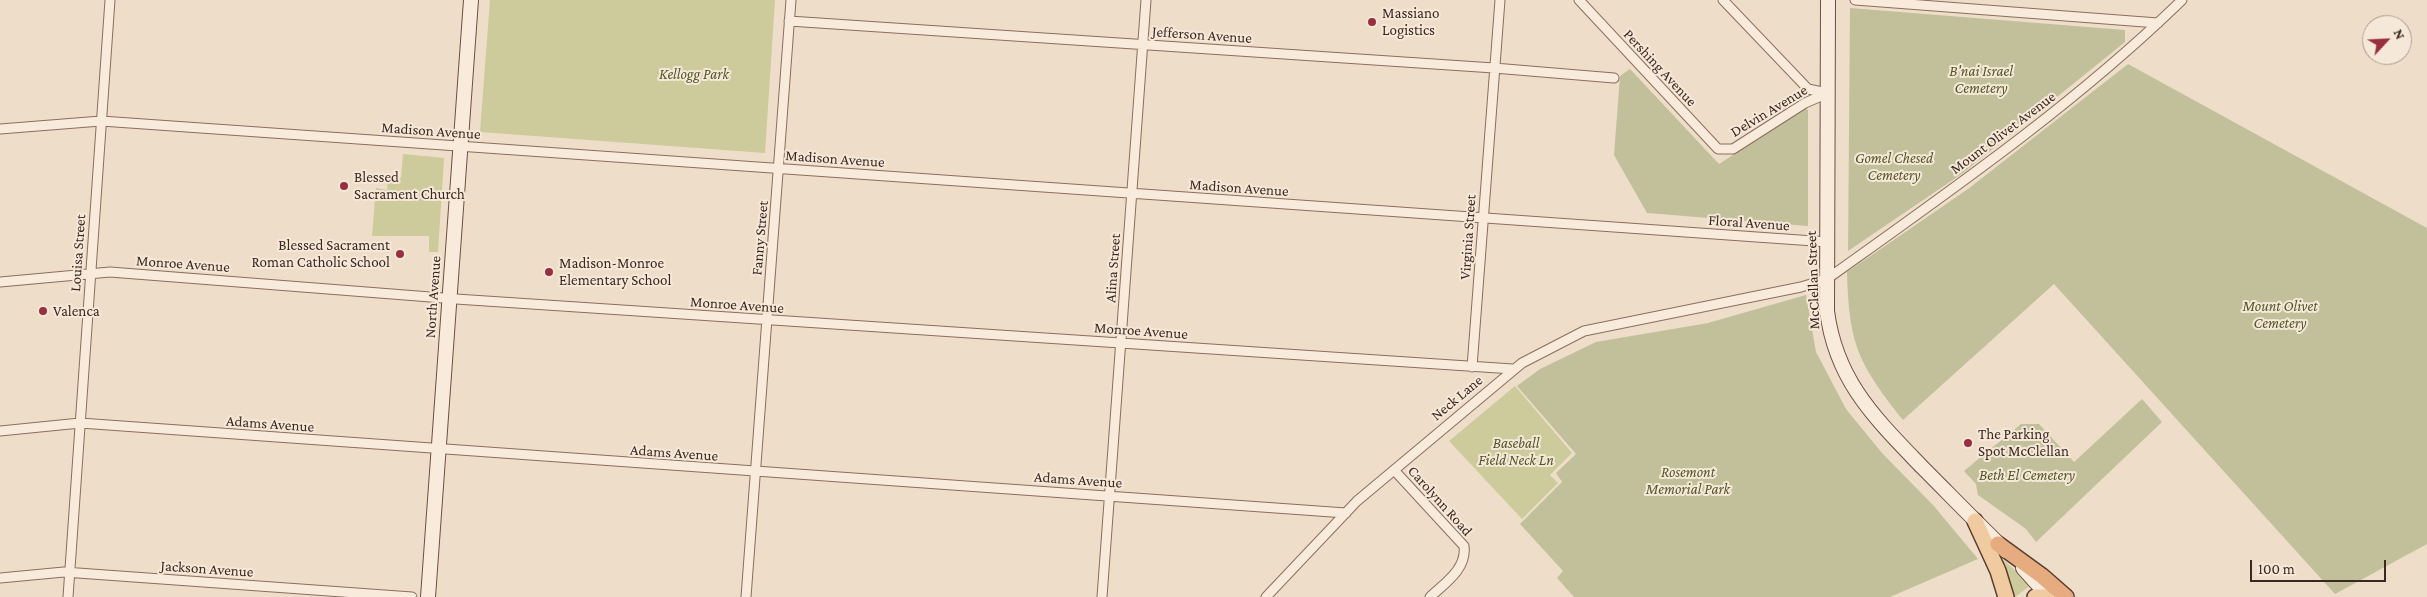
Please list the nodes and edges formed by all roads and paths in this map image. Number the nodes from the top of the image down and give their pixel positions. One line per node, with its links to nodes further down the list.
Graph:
1 (110, 0): 17 (street, Louisa Street)
2 (471, 0): 19 (main road, North Avenue)
3 (791, 0): 11 (street, Fanny Street)
4 (1146, 0): 13 (street, Alina Street)
5 (1500, 0): 14 (street, Virginia Street)
6 (1579, 0): 20 (street, Pershing Avenue)
7 (1724, 0): 16 (street)
8 (1828, 0): 16 (main road, McClellan Street)
9 (1855, 0): 12 (street)
10 (2182, 0): 12 (street, Mount Olivet Avenue)
11 (789, 21): 13 (street, Jefferson Avenue); 21 (street, Fanny Street)
12 (2158, 24): 27 (street, Mount Olivet Avenue)
13 (1143, 45): 14 (street, Jefferson Avenue); 22 (street, Alina Street)
14 (1494, 68): 15 (street, Jefferson Avenue); 23 (street, Virginia Street)
15 (1614, 78)
16 (1828, 93): 20 (street, Delvin Avenue); 25 (main road, McClellan Street)
17 (101, 121): 18 (street, Madison Avenue); 19 (street, Madison Avenue); 26 (street, Louisa Street)
18 (0, 129)
19 (460, 147): 21 (street, Madison Avenue); 29 (main road, North Avenue)
20 (1724, 151)
21 (779, 168): 22 (street, Madison Avenue); 31 (street, Fanny Street)
22 (1132, 194): 23 (street, Madison Avenue); 32 (street, Alina Street)
23 (1483, 218): 24 (street, Madison Avenue); 33 (street, Virginia Street)
24 (1667, 230): 25 (street, Floral Avenue)
25 (1828, 242): 27 (main road, McClellan Street)
26 (91, 275): 28 (street, Monroe Avenue); 29 (street, Monroe Avenue); 35 (street, Louisa Street)
27 (1827, 279): 30 (street, Mount Olivet Avenue); 42 (main road, McClellan Street)
28 (0, 282)
29 (450, 299): 31 (street, Monroe Avenue); 37 (main road, North Avenue)
30 (1715, 304): 34 (street, Neck Lane)
31 (767, 321): 32 (street, Monroe Avenue); 39 (street, Fanny Street)
32 (1121, 343): 33 (street, Monroe Avenue); 40 (street, Alina Street)
33 (1472, 367): 34 (street)
34 (1513, 369): 38 (street, Neck Lane)
35 (80, 423): 36 (street, Adams Avenue); 37 (street, Adams Avenue); 44 (street, Louisa Street)
36 (0, 431)
37 (439, 450): 39 (street, Adams Avenue); 48 (main road, North Avenue)
38 (1394, 470): 41 (street, Neck Lane); 52 (street, Carolynn Road)
39 (754, 472): 40 (street, Adams Avenue); 49 (street, Fanny Street)
40 (1110, 496): 41 (street, Adams Avenue); 50 (street, Alina Street)
41 (1346, 513): 51 (street, Neck Lane)
42 (1975, 521): 43 (main road, McClellan Street); 53 (main road)
43 (1998, 544): 55 (main road, McClellan Street); 56 (highway)
44 (70, 573): 45 (street, Jackson Avenue); 46 (street, Louisa Street); 47 (street, Jackson Avenue)
45 (0, 578)
46 (68, 597)
47 (412, 597)
48 (428, 597)
49 (746, 597)
50 (1102, 597)
51 (1266, 597)
52 (1430, 597)
53 (2006, 597)
54 (2035, 597): 55 (main road)
55 (2047, 597)
56 (2066, 597)

